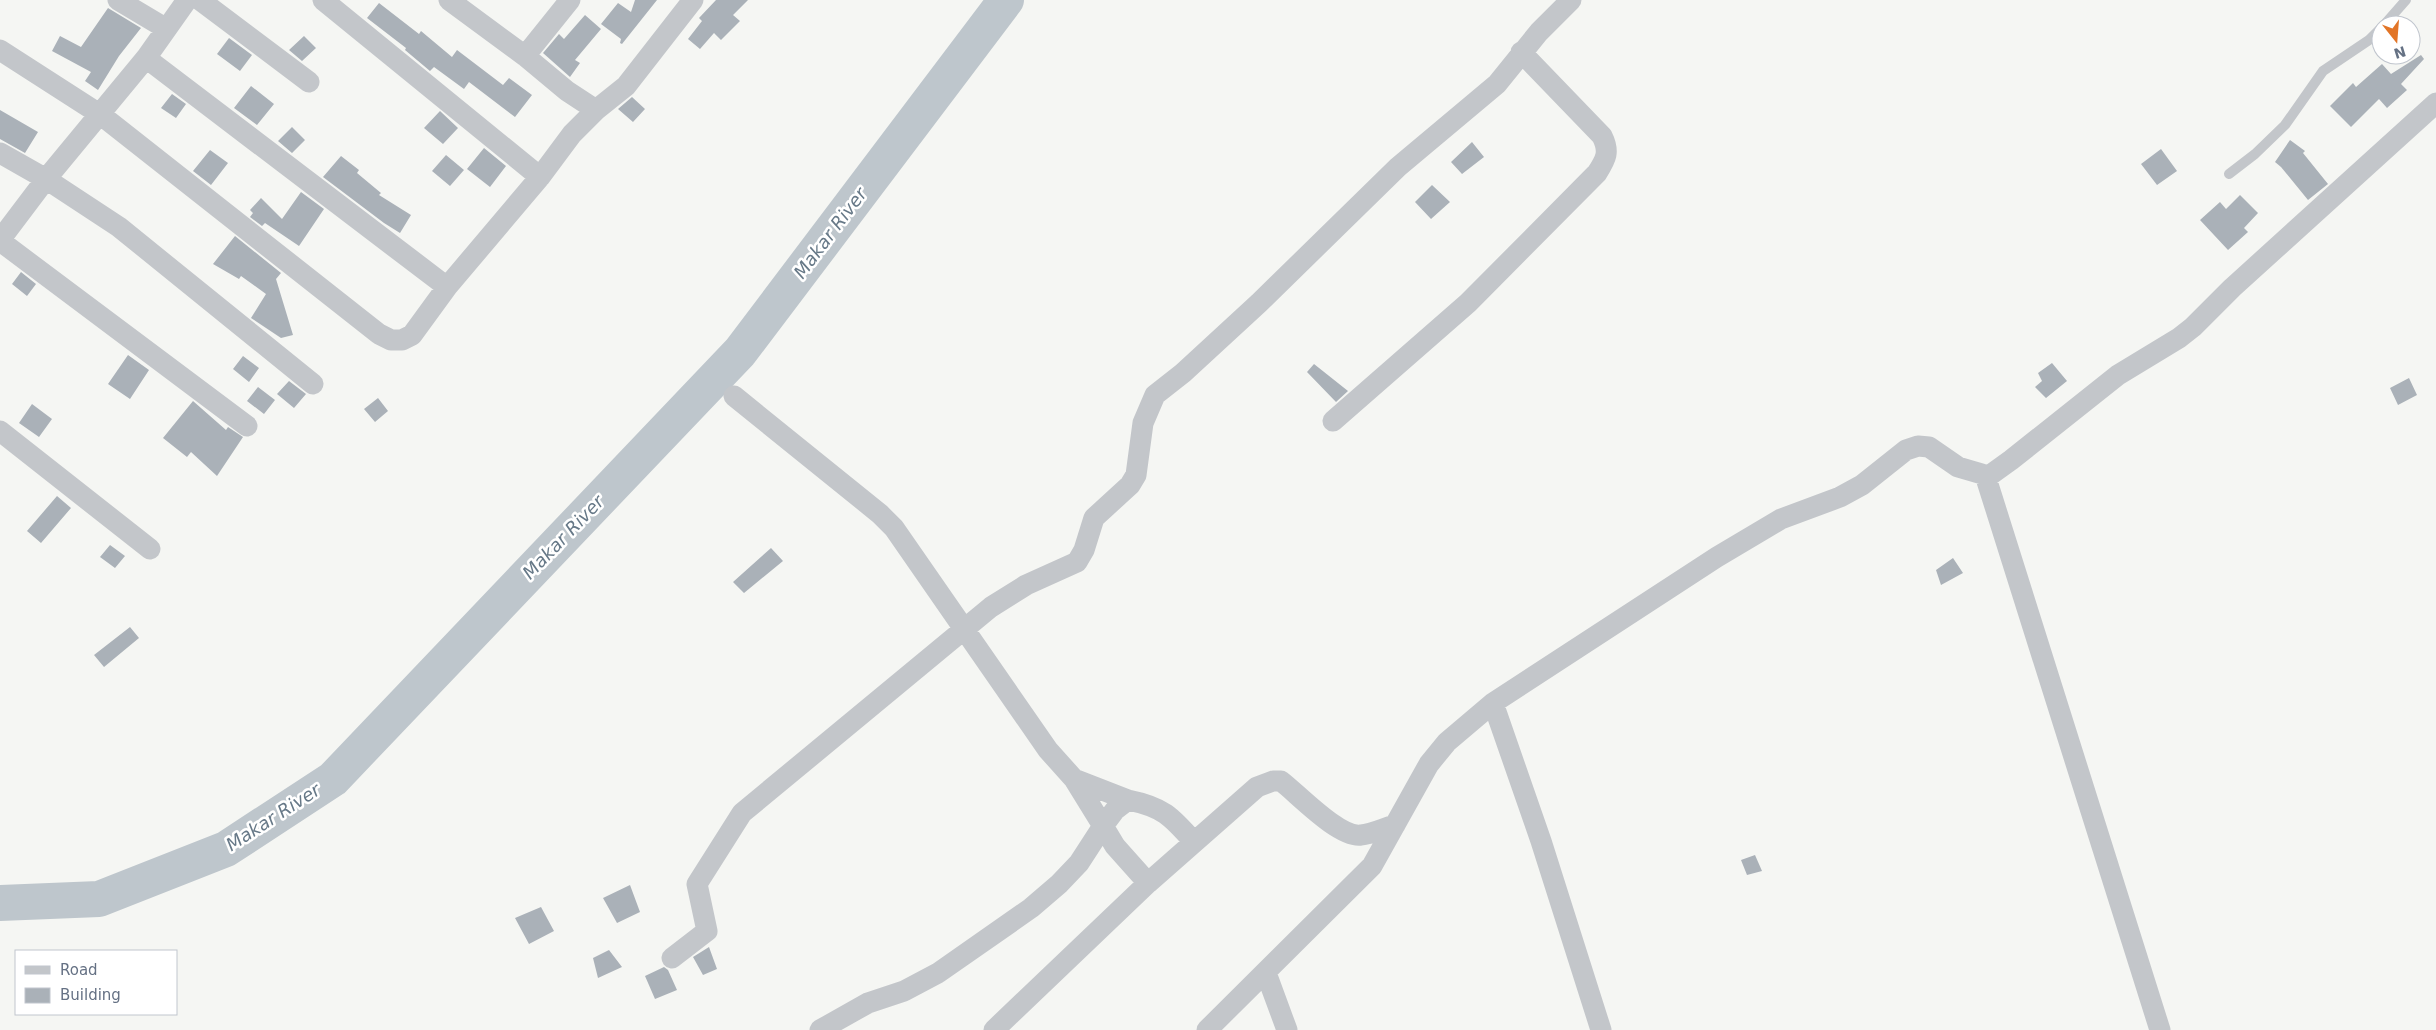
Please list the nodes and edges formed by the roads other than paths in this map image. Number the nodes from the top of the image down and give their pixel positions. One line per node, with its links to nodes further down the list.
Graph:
1 (118, 0): 11 (street)
2 (187, 0): 11 (street)
3 (200, 0): 17 (street)
4 (324, 0): 23 (street)
5 (449, 0): 15 (street)
6 (570, 0): 15 (street)
7 (693, 0): 19 (street)
8 (1571, 0): 14 (street)
9 (2406, 0): 10 (lane)
10 (2393, 15)
11 (165, 28): 16 (street)
12 (2371, 37): 22 (lane)
13 (0, 50): 20 (street)
14 (1521, 52): 29 (street); 34 (street)
15 (525, 56): 19 (street)
16 (146, 58): 20 (street); 26 (street)
17 (309, 82)
18 (2436, 103): 32 (street)
19 (596, 110): 23 (street)
20 (101, 115): 24 (street); 26 (street)
21 (0, 153): 24 (street)
22 (2229, 174)
23 (540, 177): 26 (street)
24 (46, 179): 25 (street); 27 (street)
25 (0, 241): 30 (street)
26 (447, 287)
27 (313, 384)
28 (734, 396): 34 (street)
29 (1333, 421)
30 (247, 426)
31 (0, 431): 33 (street)
32 (1986, 478): 35 (street); 51 (street)
33 (150, 550)
34 (964, 628): 36 (street); 44 (street)
35 (1493, 703): 38 (street); 50 (street)
36 (1074, 779): 37 (street); 39 (street)
37 (1128, 800): 39 (street); 41 (street)
38 (1395, 825): 40 (street); 42 (street)
39 (1103, 826): 43 (street); 46 (street)
40 (1359, 836): 41 (street); 42 (street)
41 (1194, 842): 43 (street)
42 (1372, 866): 45 (street)
43 (1148, 884): 47 (street)
44 (672, 958)
45 (1266, 973): 48 (street); 49 (street)
46 (820, 1030)
47 (994, 1030)
48 (1207, 1030)
49 (1287, 1030)
50 (1601, 1030)
51 (2160, 1030)

